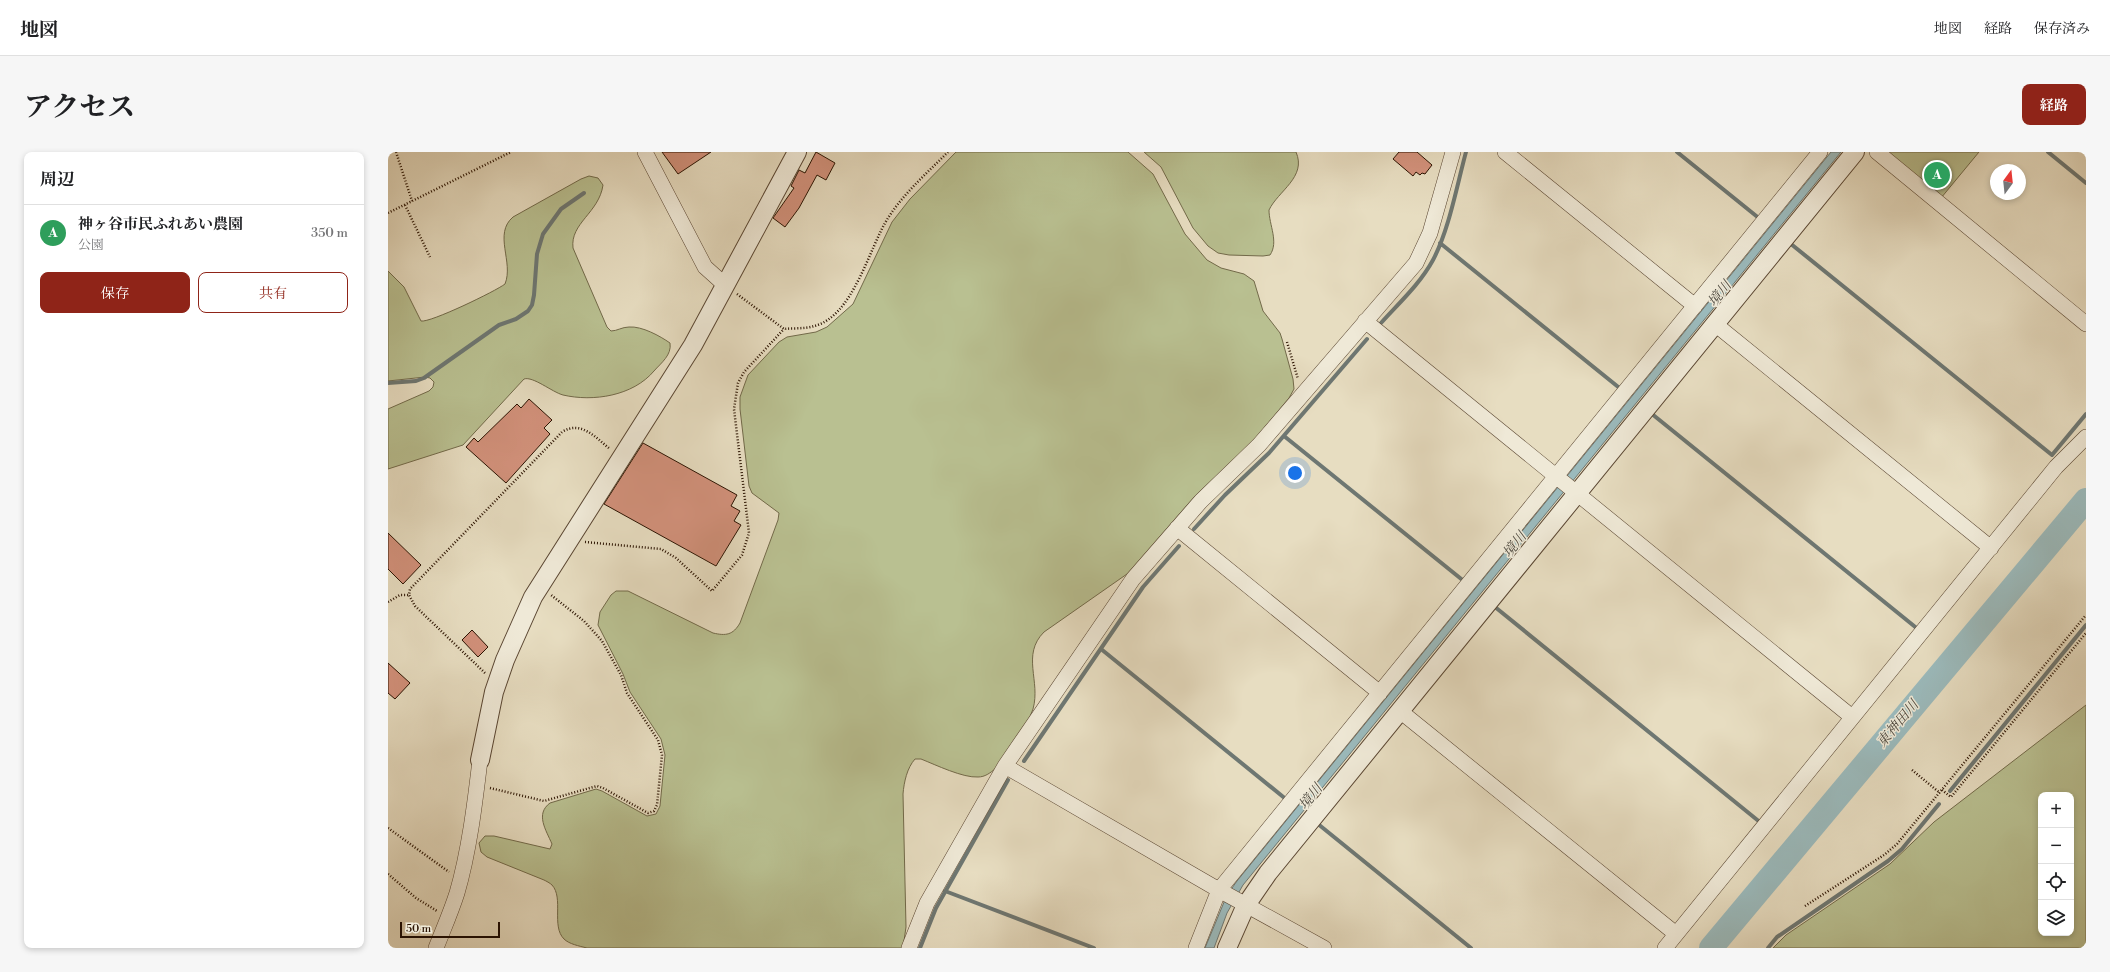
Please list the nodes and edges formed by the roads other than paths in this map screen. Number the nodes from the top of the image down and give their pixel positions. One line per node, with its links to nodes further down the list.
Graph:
1 (645, 152): 8 (street)
2 (797, 152): 8 (street)
3 (1453, 152): 10 (street)
4 (1505, 152): 9 (street)
5 (1820, 152): 9 (street)
6 (1855, 152): 11 (street)
7 (1878, 152): 12 (street)
8 (725, 285): 21 (street)
9 (1695, 306): 14 (street)
10 (1365, 321): 14 (street); 16 (street)
11 (1715, 324): 15 (street); 17 (street)
12 (2086, 324)
13 (2086, 437): 17 (street)
14 (1557, 478): 15 (street); 18 (street)
15 (1574, 491): 19 (street); 20 (street)
16 (1177, 528): 18 (street); 22 (street)
17 (1991, 548): 20 (street)
18 (1380, 693): 23 (street)
19 (1400, 711): 24 (street); 25 (street)
20 (1852, 717): 25 (street)
21 (480, 760): 26 (street)
22 (1005, 766): 23 (street); 27 (street)
23 (1221, 891): 24 (street); 28 (street)
24 (1242, 903): 29 (street); 30 (street)
25 (1676, 934): 31 (street)
26 (436, 948)
27 (910, 948)
28 (1196, 948)
29 (1227, 948)
30 (1324, 948)
31 (1664, 948)

